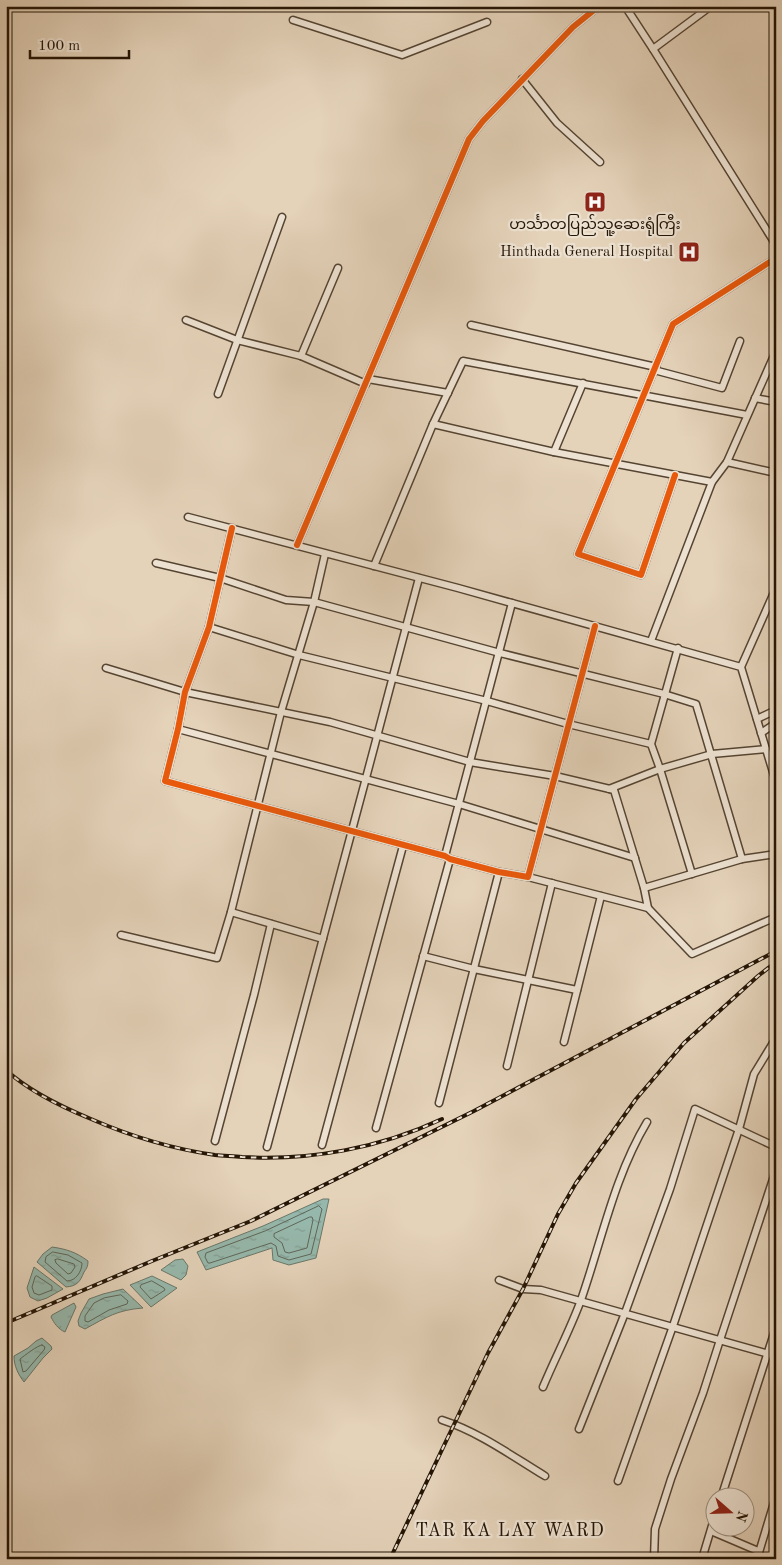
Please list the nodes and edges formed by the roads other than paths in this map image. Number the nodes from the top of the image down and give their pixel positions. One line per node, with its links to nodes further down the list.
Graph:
1 (598, 6): 7 (street)
2 (625, 6): 6 (street)
3 (712, 6): 6 (street)
4 (293, 20): 5 (street)
5 (487, 22)
6 (653, 49): 10 (street)
7 (522, 79): 8 (street); 20 (street)
8 (600, 162)
9 (282, 217): 15 (street)
10 (776, 245)
11 (776, 258): 19 (street)
12 (338, 268): 18 (street)
13 (186, 320): 15 (street)
14 (471, 325): 19 (street)
15 (237, 340): 18 (street); 23 (street)
16 (740, 341): 19 (street)
17 (776, 351): 25 (street)
18 (302, 356): 20 (street)
19 (655, 368): 24 (street)
20 (367, 381): 22 (street); 37 (street)
21 (583, 383): 22 (street); 24 (street); 29 (street)
22 (448, 393): 28 (street)
23 (218, 394)
24 (644, 395): 27 (street); 31 (street)
25 (755, 398): 26 (street); 27 (street)
26 (776, 402)
27 (747, 415): 30 (street)
28 (433, 424): 29 (street); 40 (street)
29 (554, 452): 31 (street)
30 (727, 462): 32 (street); 34 (street)
31 (616, 463): 33 (street); 33 (street)
32 (776, 473)
33 (675, 474): 34 (street)
34 (712, 482): 49 (street)
35 (188, 517): 36 (street)
36 (232, 528): 37 (street); 41 (street)
37 (297, 545): 38 (street)
38 (325, 554): 40 (street); 44 (street)
39 (156, 563): 41 (street)
40 (374, 566): 42 (street)
41 (220, 578): 44 (street); 47 (street)
42 (419, 578): 45 (street); 48 (street)
43 (776, 588): 53 (street)
44 (314, 602): 48 (street); 52 (street)
45 (512, 603): 46 (street); 51 (street)
46 (595, 626): 49 (street); 55 (street)
47 (209, 627): 52 (street); 57 (street)
48 (406, 627): 51 (street); 56 (street)
49 (651, 641): 50 (street)
50 (678, 648): 53 (street); 58 (street)
51 (500, 653): 55 (street); 59 (street)
52 (299, 655): 56 (street); 61 (street)
53 (741, 667): 62 (street)
54 (106, 668): 57 (street)
55 (581, 675): 58 (street); 64 (street)
56 (392, 677): 59 (street); 67 (street)
57 (185, 692): 61 (street); 65 (street)
58 (664, 694): 68 (street); 71 (street)
59 (486, 701): 64 (street); 72 (street)
60 (776, 710): 62 (street)
61 (281, 712): 67 (street); 70 (street)
62 (757, 719): 66 (street)
63 (776, 723): 66 (street)
64 (568, 724): 68 (street); 74 (street)
65 (178, 729): 70 (street); 79 (street)
66 (761, 733): 69 (street)
67 (377, 736): 72 (street); 75 (street)
68 (651, 744): 73 (street)
69 (766, 749): 71 (street); 76 (street)
70 (271, 754): 75 (street); 79 (street)
71 (712, 754): 73 (street); 86 (street)
72 (470, 762): 74 (street); 78 (street)
73 (660, 769): 77 (street); 88 (street)
74 (554, 776): 77 (street); 80 (street)
75 (366, 778): 78 (street); 81 (street)
76 (776, 782)
77 (609, 789): 85 (street)
78 (459, 804): 80 (street); 84 (street)
79 (257, 805): 81 (street); 94 (street)
80 (541, 828): 85 (street); 89 (street)
81 (351, 832): 82 (street); 98 (street)
82 (403, 846): 84 (street); 111 (street)
83 (776, 854): 86 (street)
84 (447, 858): 87 (street); 99 (street)
85 (635, 858): 91 (street)
86 (742, 859): 88 (street)
87 (499, 872): 89 (street); 100 (street)
88 (692, 874): 91 (street)
89 (528, 877): 90 (street)
90 (552, 883): 92 (street); 101 (street)
91 (644, 888): 93 (street)
92 (601, 896): 93 (street); 102 (street)
93 (648, 908): 95 (street)
94 (231, 912): 96 (street); 97 (street)
95 (776, 917)
96 (271, 924): 98 (street); 110 (street)
97 (121, 935)
98 (323, 939): 112 (street)
99 (423, 956): 100 (street); 108 (street)
100 (474, 969): 101 (street); 106 (street)
101 (528, 980): 102 (street); 105 (street)
102 (577, 990): 104 (street)
103 (776, 1038): 109 (street)
104 (564, 1042)
105 (507, 1066)
106 (439, 1103)
107 (647, 1122): 116 (street)
108 (376, 1128)
109 (739, 1130): 113 (street); 117 (street); 118 (street)
110 (215, 1141)
111 (322, 1145)
112 (267, 1146)
113 (776, 1147)
114 (776, 1170): 120 (street)
115 (498, 1280): 116 (street)
116 (580, 1301): 117 (street); 123 (street)
117 (626, 1313): 118 (street); 125 (street)
118 (673, 1326): 120 (street); 127 (street)
119 (776, 1327): 121 (street)
120 (720, 1340): 121 (street); 133 (street)
121 (767, 1353): 122 (street); 128 (street)
122 (776, 1356)
123 (542, 1387)
124 (442, 1420): 126 (street)
125 (579, 1429)
126 (545, 1476)
127 (618, 1481)
128 (724, 1488)
129 (776, 1496): 132 (street)
130 (709, 1538): 134 (street)
131 (727, 1538): 132 (street)
132 (758, 1551): 135 (street)
133 (654, 1559)
134 (702, 1559)
135 (757, 1559)

